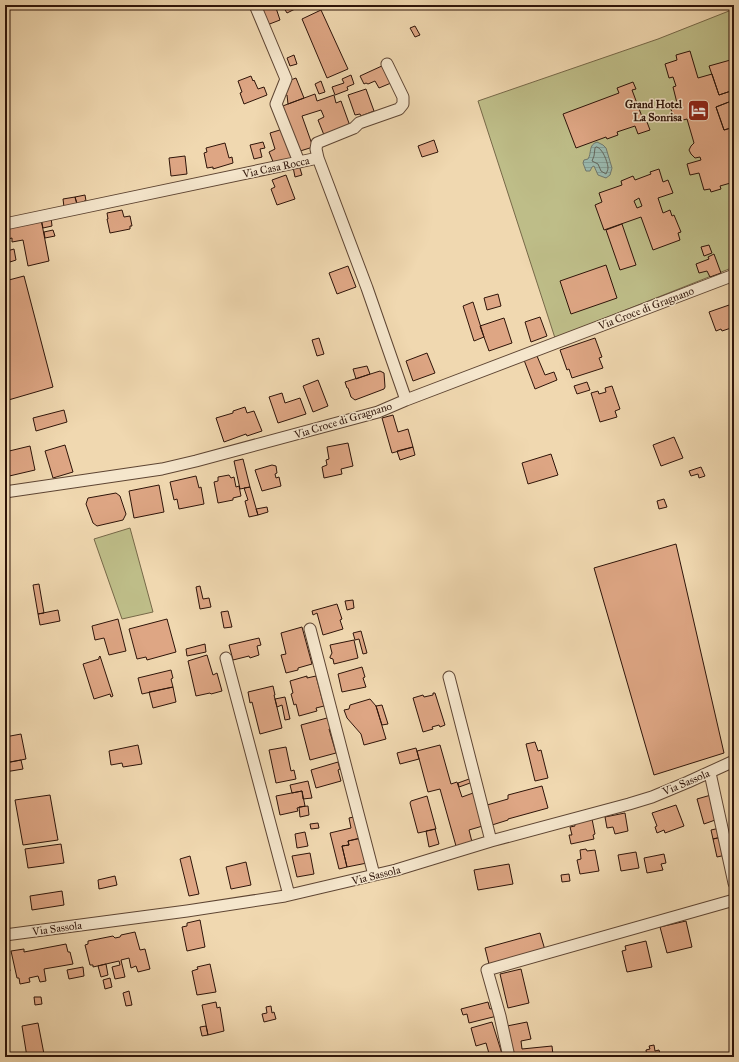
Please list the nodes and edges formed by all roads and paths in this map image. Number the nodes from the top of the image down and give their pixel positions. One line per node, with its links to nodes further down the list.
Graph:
1 (255, 5): 4 (street)
2 (387, 64): 3 (street)
3 (318, 158): 4 (street, Via Casa Rocca); 7 (street, Via Casa Rocca)
4 (298, 162): 5 (street, Via Casa Rocca)
5 (5, 224)
6 (734, 275): 7 (street, Via Croce di Gragnano)
7 (406, 400): 8 (street, Via Croce di Gragnano)
8 (5, 492)
9 (310, 629): 15 (street)
10 (226, 658): 17 (street)
11 (449, 678): 14 (street)
12 (734, 761): 13 (street, Via Sassola)
13 (710, 773): 14 (street, Via Sassola); 16 (street)
14 (491, 841): 15 (street, Via Sassola)
15 (374, 875): 17 (street, Via Sassola)
16 (734, 883)
17 (289, 895): 19 (street, Via Sassola)
18 (734, 900): 20 (street)
19 (5, 935)
20 (509, 1057)

